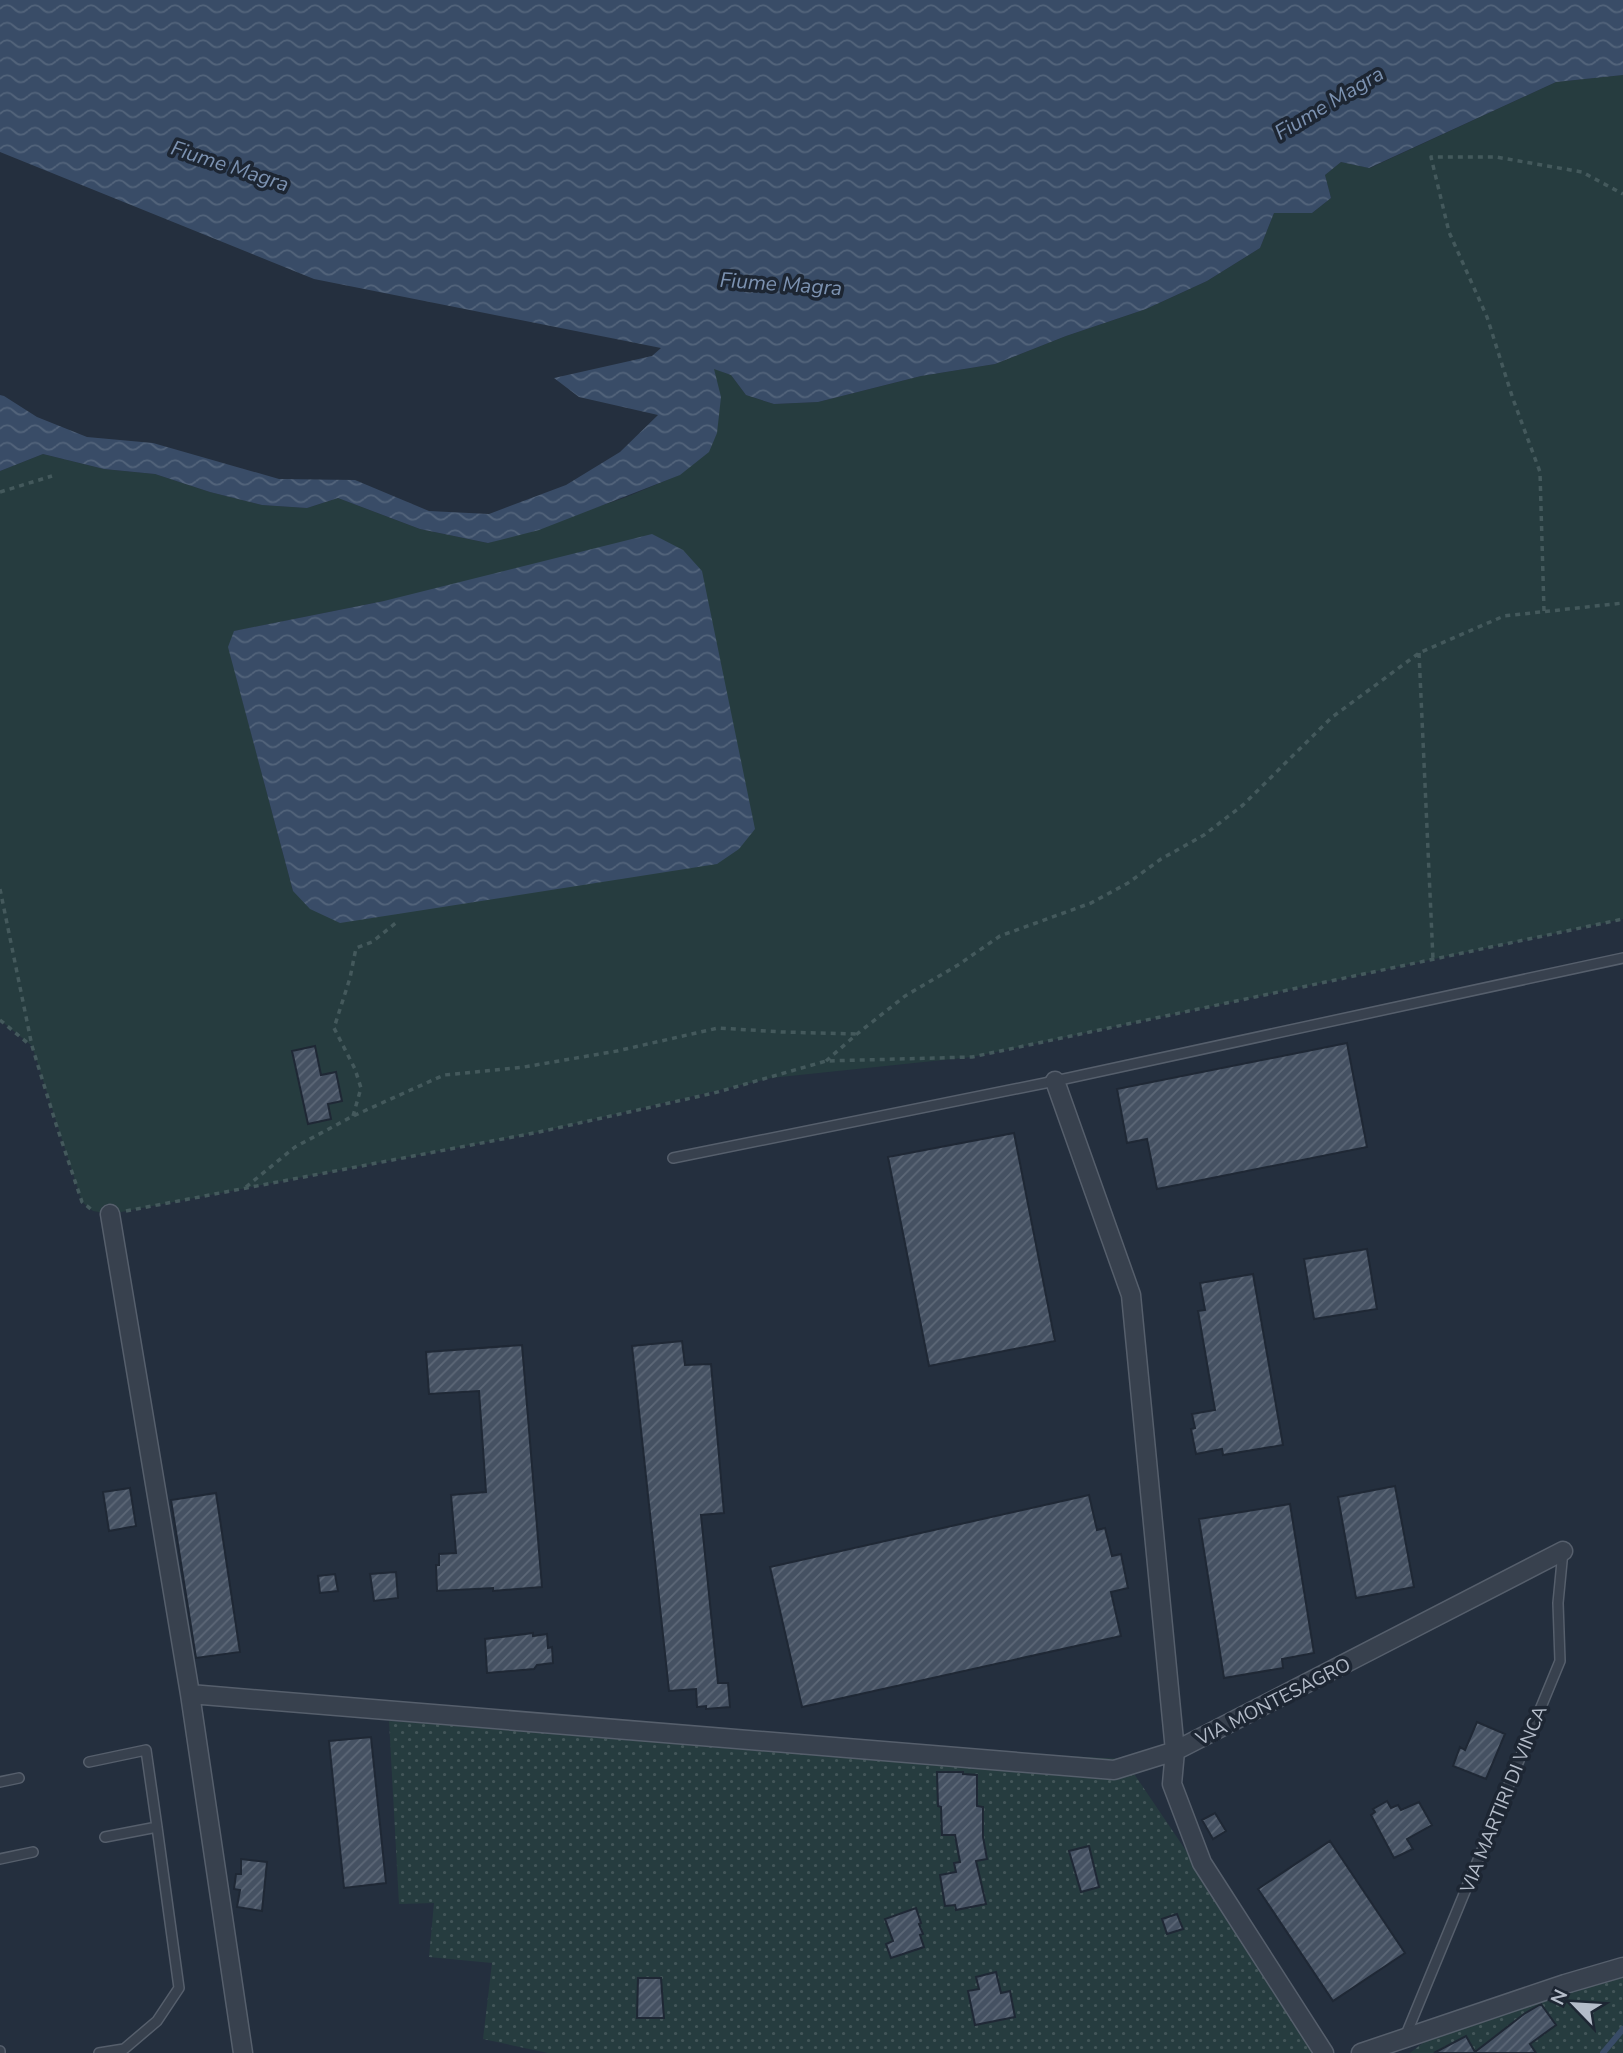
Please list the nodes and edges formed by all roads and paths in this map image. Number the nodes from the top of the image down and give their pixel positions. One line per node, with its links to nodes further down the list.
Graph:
1 (1623, 194): 5 (path)
2 (52, 476): 3 (path)
3 (0, 492)
4 (1623, 603): 5 (path)
5 (1544, 611): 6 (path)
6 (1419, 653): 11 (path); 13 (path)
7 (0, 890): 14 (path)
8 (1623, 919): 11 (path)
9 (397, 922): 17 (path)
10 (1623, 958): 16 (lane)
11 (1433, 959): 15 (path)
12 (0, 1020): 14 (path)
13 (857, 1034): 15 (path); 17 (path)
14 (32, 1046): 20 (path)
15 (826, 1061): 19 (path)
16 (1055, 1081): 18 (lane); 23 (street)
17 (353, 1116): 19 (path)
18 (673, 1158)
19 (245, 1188): 20 (path)
20 (110, 1214): 22 (street)
21 (1563, 1551): 23 (street, VIA MONTESAGRO); 32 (lane, VIA MARTIRI DI VINCA)
22 (190, 1693): 23 (street); 34 (street)
23 (1175, 1751): 35 (street, VIA MONTESAGRO)
24 (89, 1762): 27 (lane)
25 (19, 1778): 26 (lane)
26 (0, 1782)
27 (157, 1827): 28 (lane); 33 (lane)
28 (104, 1838)
29 (33, 1852): 30 (lane)
30 (0, 1859)
31 (1623, 1967): 32 (street)
32 (1404, 2039): 36 (street)
33 (99, 2053)
34 (243, 2053)
35 (1324, 2053)
36 (1361, 2053)

